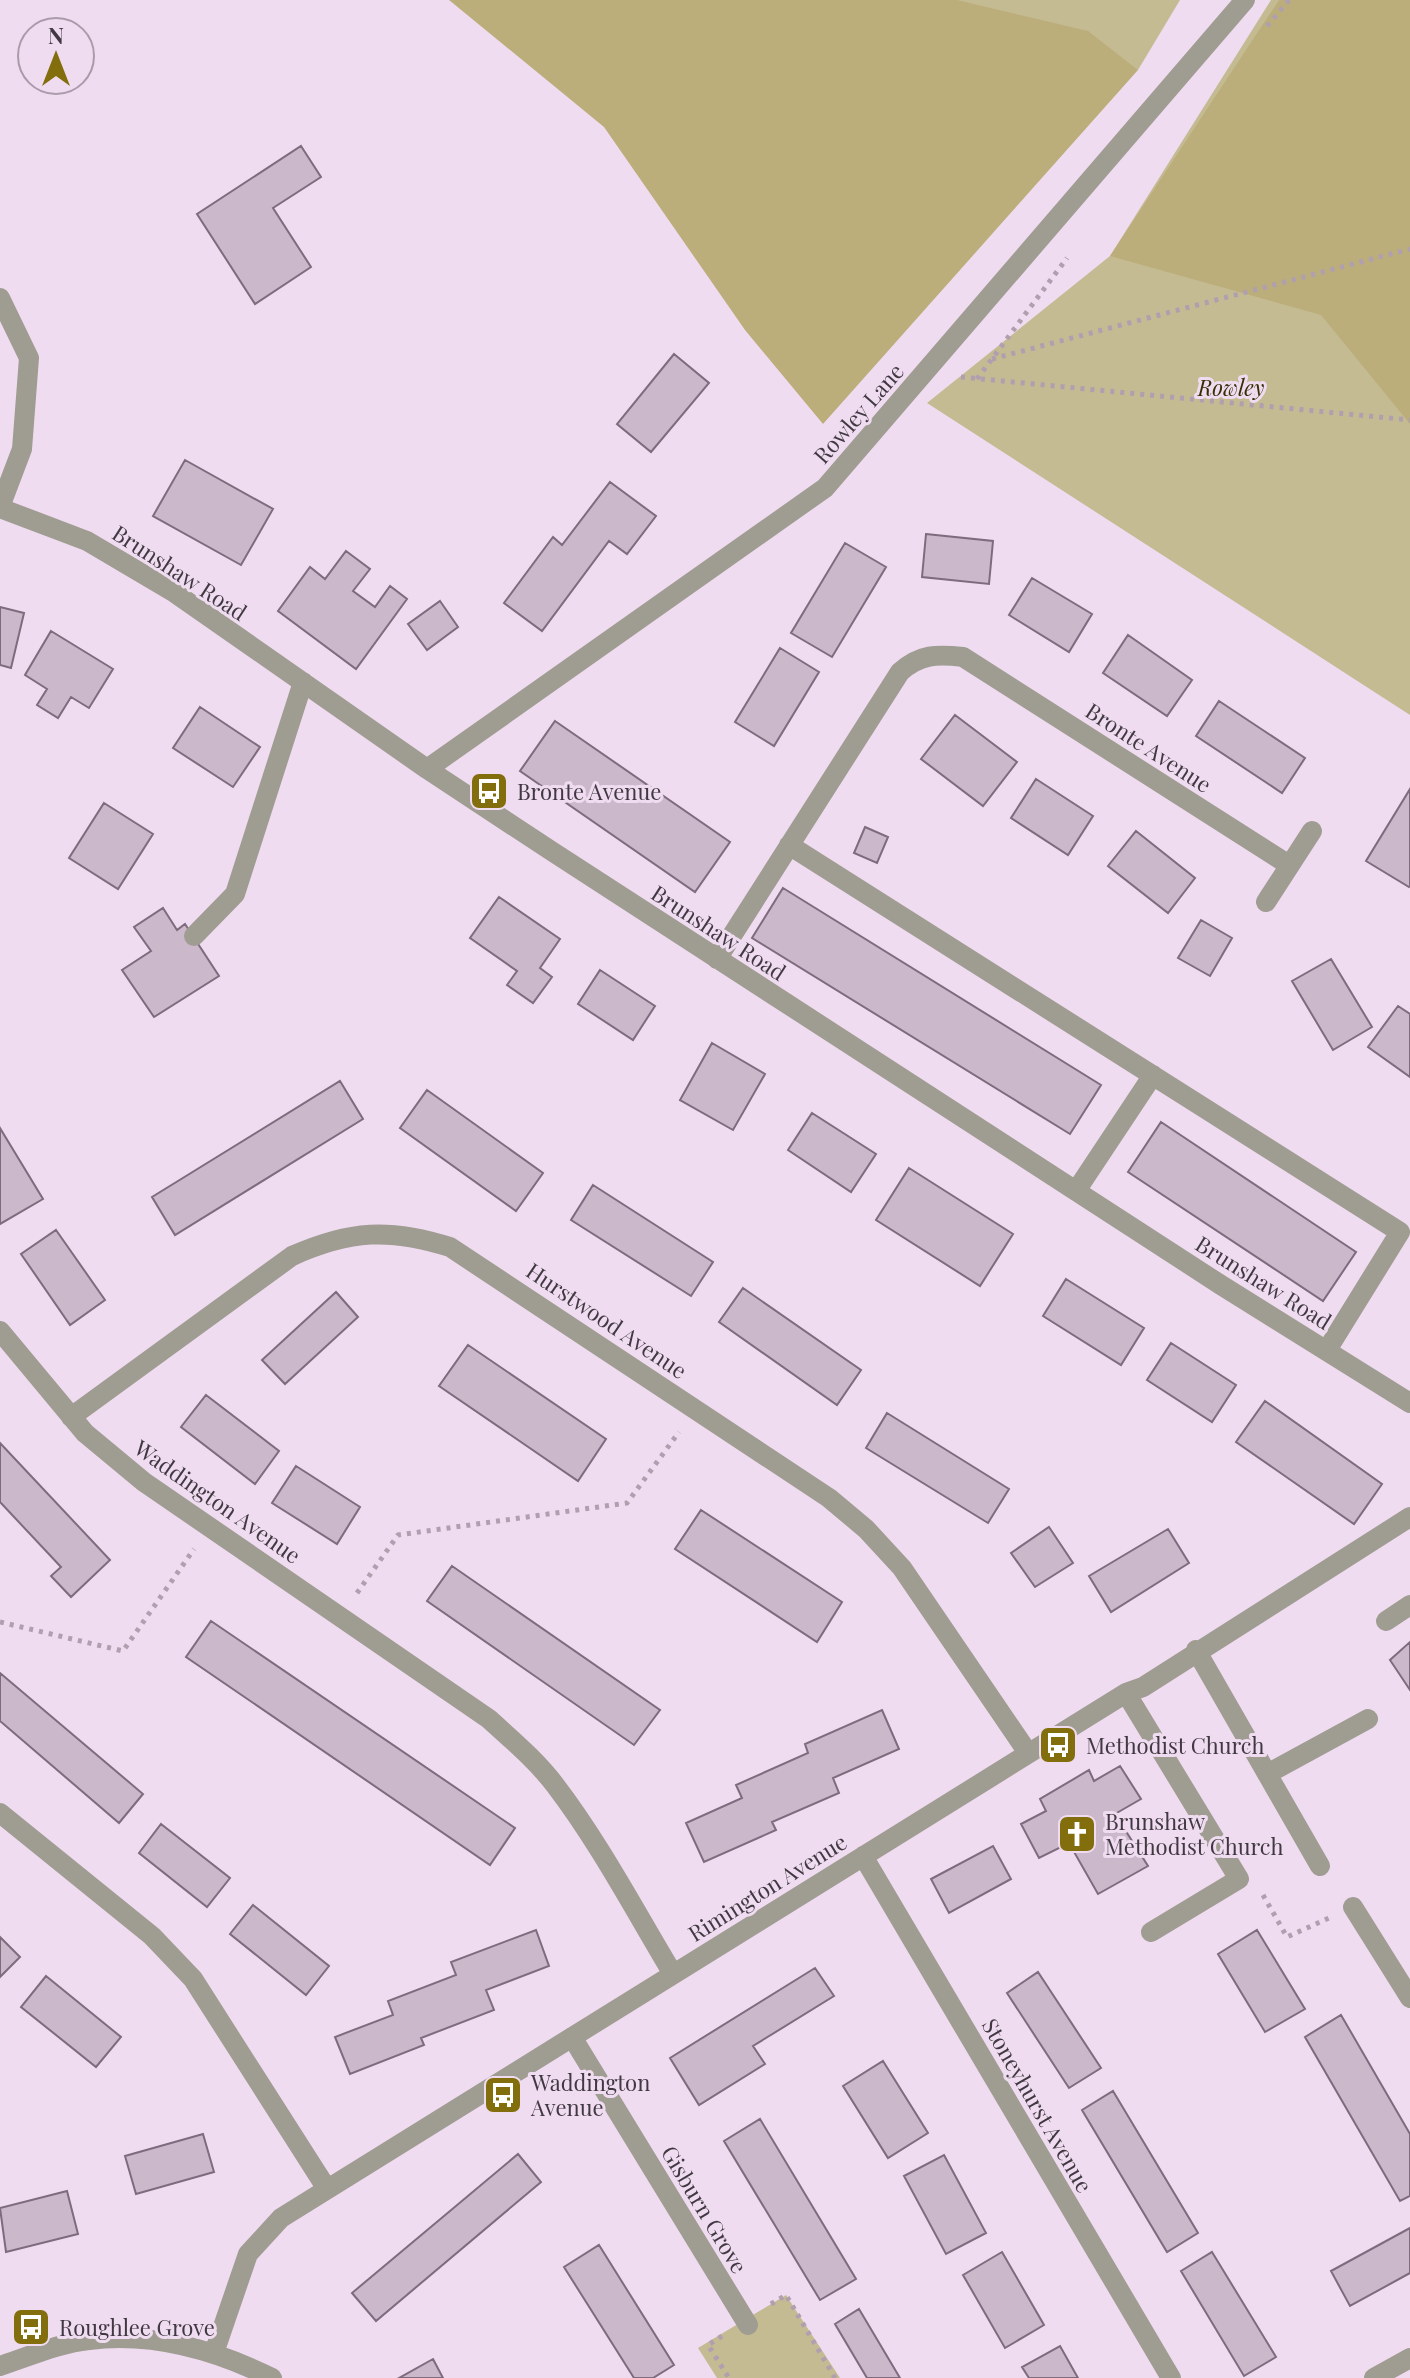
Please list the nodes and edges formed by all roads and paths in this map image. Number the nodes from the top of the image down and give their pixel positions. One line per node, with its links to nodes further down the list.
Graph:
1 (1245, 0): 8 (street, Rowley Lane)
2 (1289, 0): 3 (path)
3 (1258, 35)
4 (1074, 249): 7 (path)
5 (1410, 249): 7 (path)
6 (0, 298): 12 (street)
7 (991, 359): 9 (path)
8 (924, 374): 9 (path); 14 (street, Rowley Lane)
9 (977, 379): 11 (path)
10 (1401, 413): 11 (path)
11 (1410, 420)
12 (0, 508): 13 (street, Brunshaw Road)
13 (303, 682): 14 (street, Brunshaw Road); 19 (street)
14 (427, 769): 20 (street, Brunshaw Road)
15 (1312, 831): 17 (street)
16 (789, 845): 17 (street, Bronte Avenue); 20 (street, Bronte Avenue); 21 (street)
17 (1289, 865): 18 (street)
18 (1266, 902)
19 (194, 936)
20 (717, 959): 22 (street, Brunshaw Road)
21 (1153, 1075): 22 (street); 24 (street)
22 (1076, 1191): 24 (street, Brunshaw Road)
23 (0, 1331): 27 (street, Waddington Avenue)
24 (1327, 1350): 25 (street, Brunshaw Road)
25 (1410, 1403)
26 (696, 1409): 27 (street, Hurstwood Avenue); 31 (path); 37 (street, Hurstwood Avenue)
27 (71, 1417): 29 (street, Waddington Avenue)
28 (1410, 1517): 34 (street, Rimington Avenue)
29 (209, 1527): 31 (street, Waddington Avenue); 33 (path)
30 (1410, 1605): 32 (street)
31 (340, 1616): 44 (street, Waddington Avenue)
32 (1386, 1621)
33 (0, 1622)
34 (1196, 1650): 35 (street, Rimington Avenue); 38 (street)
35 (1126, 1693): 37 (street, Rimington Avenue); 43 (street)
36 (1368, 1719): 38 (street)
37 (1028, 1753): 40 (street, Rimington Avenue)
38 (1267, 1774): 41 (street)
39 (0, 1813): 47 (street)
40 (863, 1856): 44 (street, Rimington Avenue); 55 (street, Stoneyhurst Avenue)
41 (1320, 1866)
42 (1353, 1907): 45 (street)
43 (1151, 1932)
44 (673, 1974): 46 (street, Rimington Avenue)
45 (1410, 1998)
46 (572, 2037): 47 (street, Rimington Avenue); 48 (street, Gisburn Grove)
47 (327, 2189): 50 (street, Rimington Avenue)
48 (748, 2325)
49 (708, 2345): 54 (path)
50 (214, 2353): 52 (street); 53 (street)
51 (1410, 2358): 56 (street)
52 (0, 2366)
53 (272, 2378)
54 (729, 2378)
55 (1171, 2378)
56 (1374, 2378)

